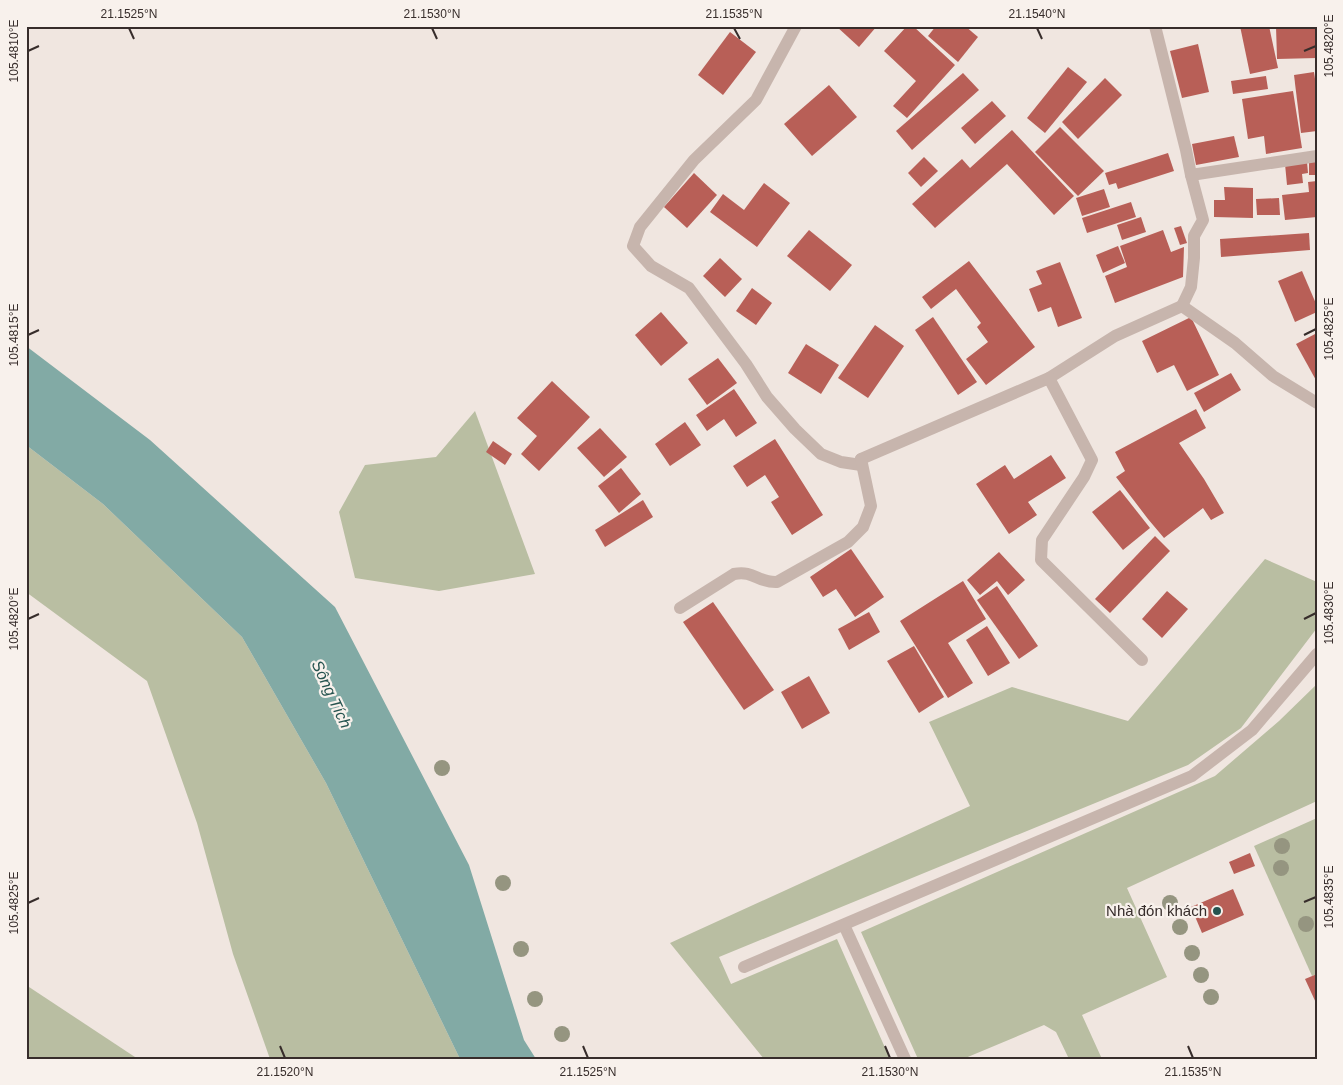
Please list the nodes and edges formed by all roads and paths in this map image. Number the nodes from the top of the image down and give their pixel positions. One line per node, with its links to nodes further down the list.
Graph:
1 (796, 26): 8 (street)
2 (1155, 26): 4 (street)
3 (1317, 156): 4 (street)
4 (1191, 175): 5 (street)
5 (1182, 306): 6 (street); 7 (street)
6 (1050, 378): 8 (street); 11 (street)
7 (1317, 403)
8 (861, 459): 9 (street)
9 (680, 608)
10 (1317, 654): 12 (street)
11 (1142, 660)
12 (844, 924): 13 (street); 14 (street)
13 (744, 967)
14 (905, 1059)

